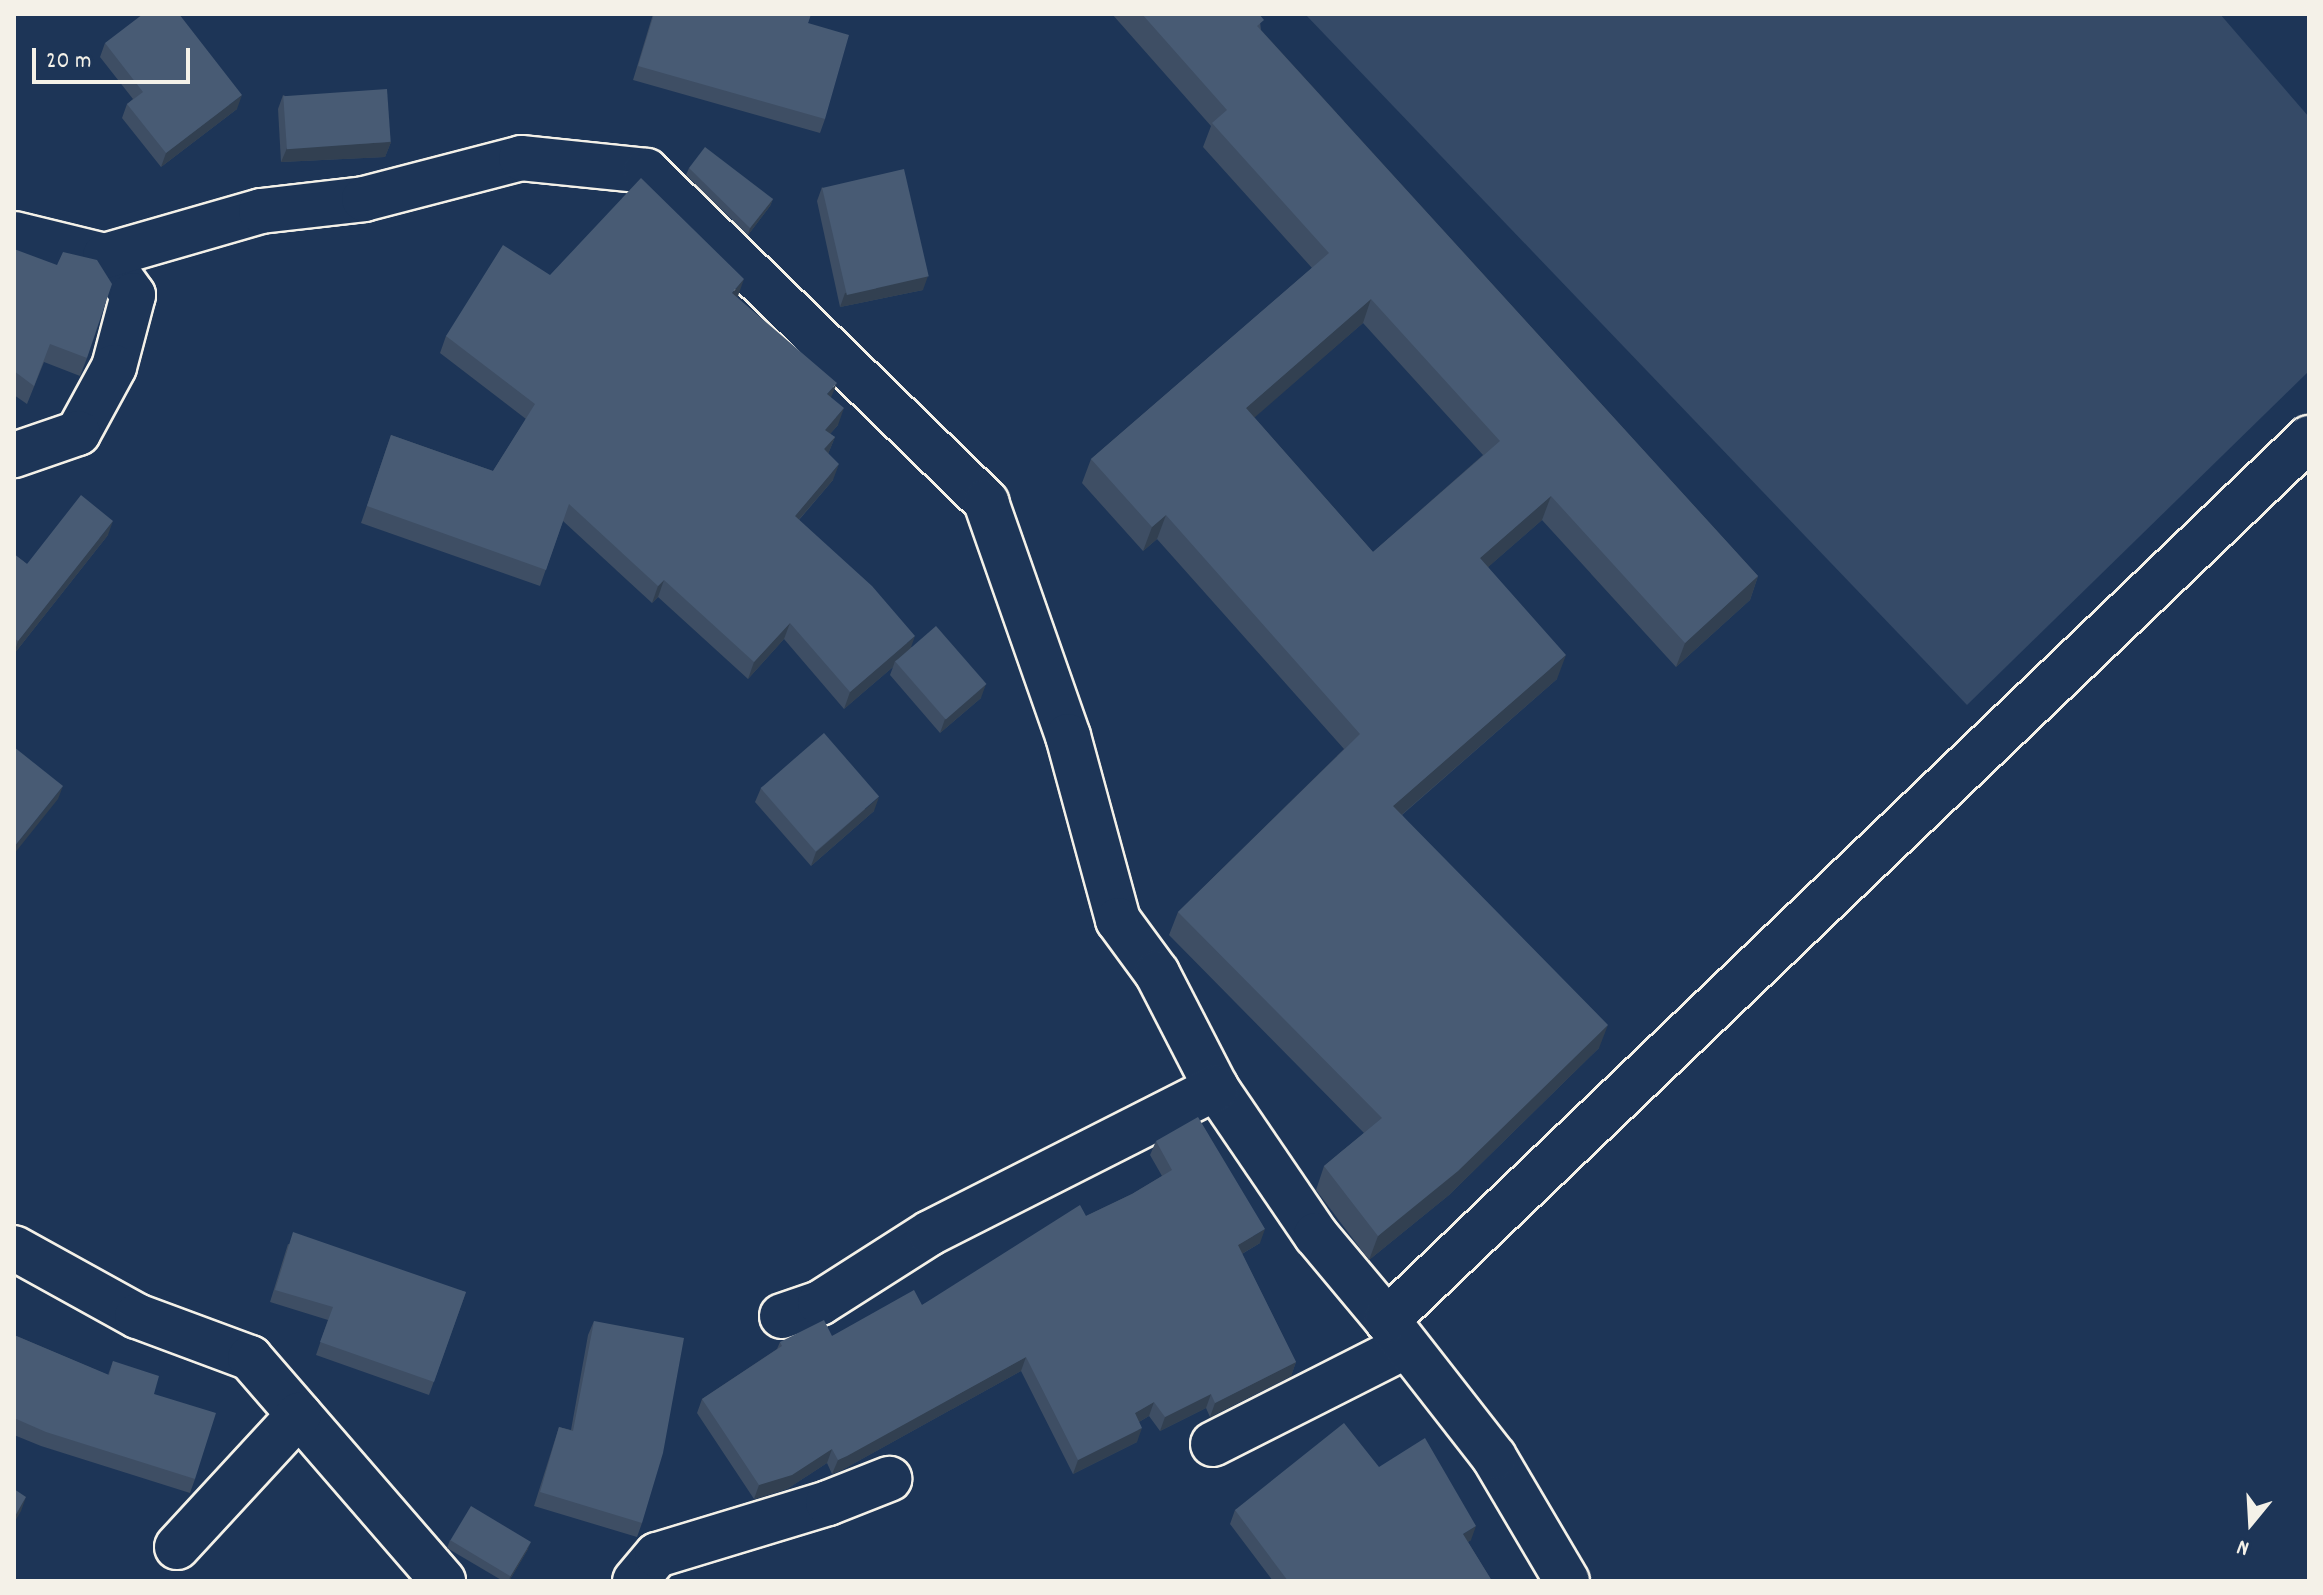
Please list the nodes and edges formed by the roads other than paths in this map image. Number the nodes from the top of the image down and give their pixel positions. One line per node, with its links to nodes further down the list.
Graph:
1 (14, 234): 2 (street)
2 (105, 256): 4 (street); 5 (street)
3 (2309, 438): 8 (street)
4 (14, 455)
5 (1216, 1088): 7 (street); 8 (street)
6 (14, 1248): 9 (street)
7 (782, 1316)
8 (1396, 1333): 10 (street); 15 (street)
9 (299, 1415): 12 (street); 13 (street)
10 (1213, 1444)
11 (889, 1479): 14 (street)
12 (177, 1547)
13 (443, 1581)
14 (635, 1581)
15 (1567, 1581)

